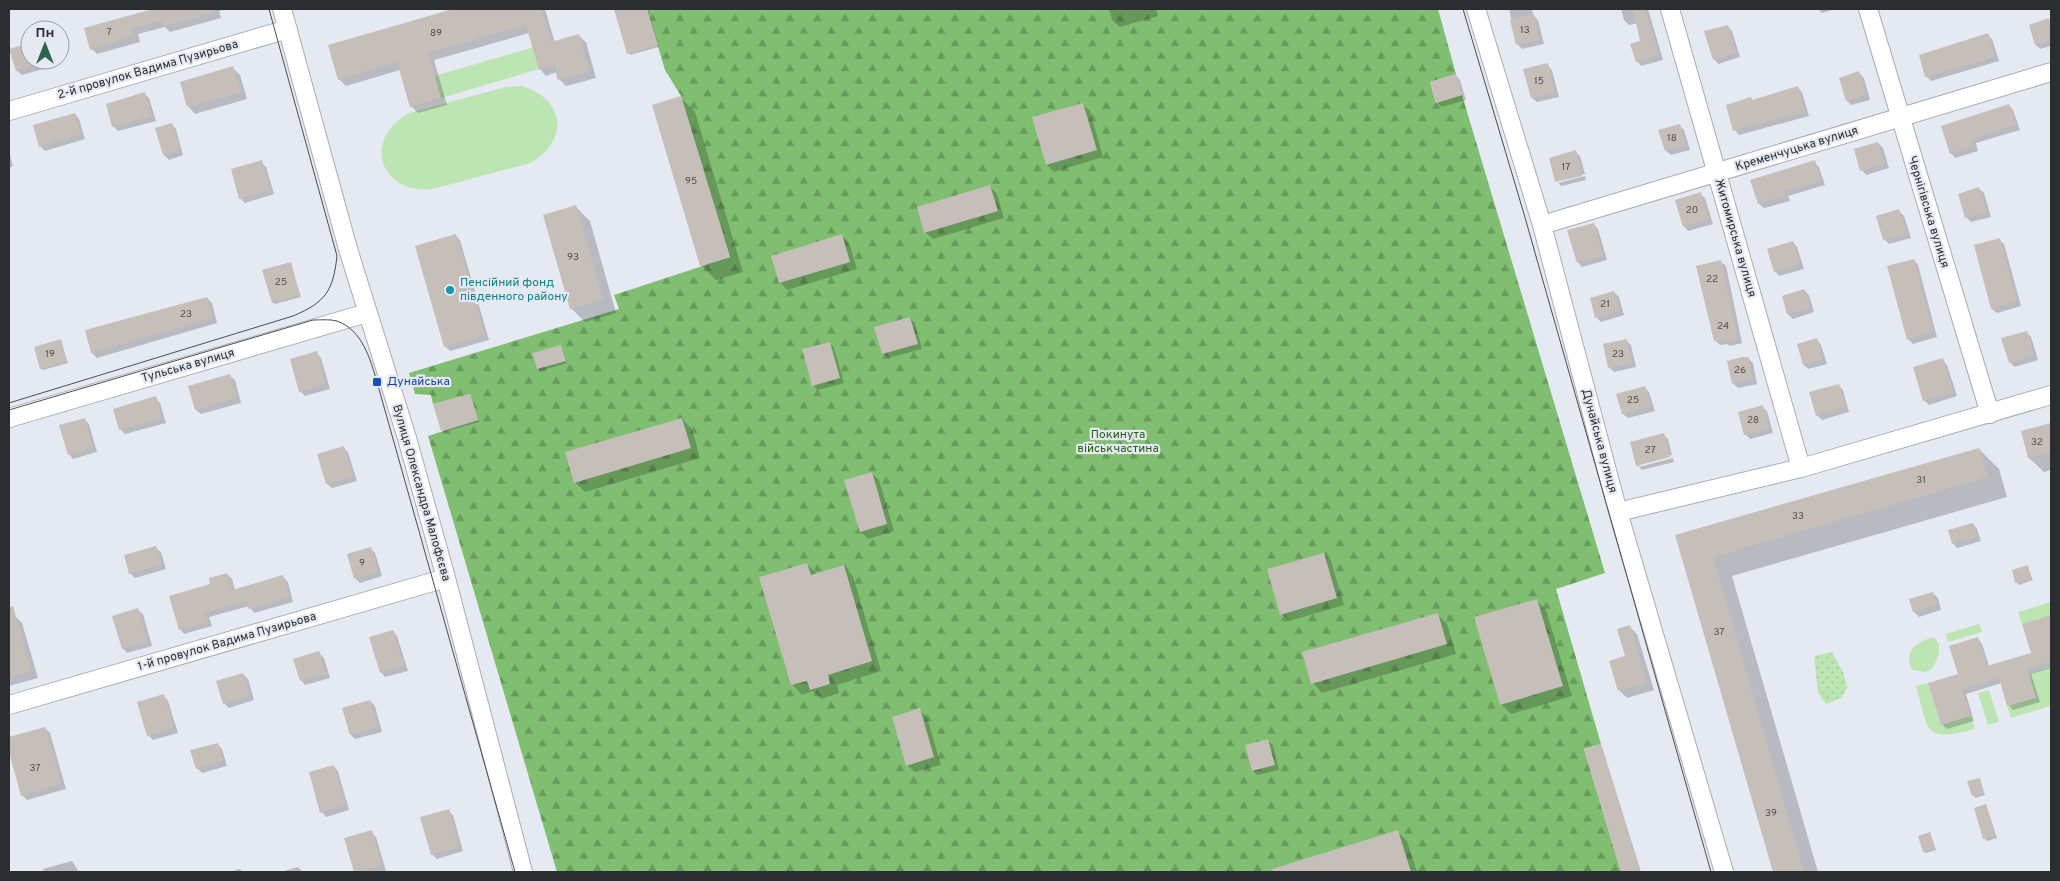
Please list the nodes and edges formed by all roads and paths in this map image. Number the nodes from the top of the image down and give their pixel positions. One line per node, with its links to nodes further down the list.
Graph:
1 (282, 9): 5 (street)
2 (1476, 9): 10 (street, Дунайська вулиця)
3 (1670, 9): 9 (street, Житомирська вулиця)
4 (1868, 9): 8 (street, Чернігівська вулиця)
5 (288, 29): 7 (street, 2-й провулок Вадима Пузирьова); 11 (street, Вулиця Олександра Малофєєва)
6 (2051, 72): 8 (street, Кременчуцька вулиця)
7 (9, 111)
8 (1899, 118): 9 (street, Кременчуцька вулиця); 13 (street, Чернігівська вулиця)
9 (1717, 174): 10 (street, Кременчуцька вулиця); 15 (street, Житомирська вулиця)
10 (1542, 225): 16 (street, Дунайська вулиця)
11 (367, 313): 14 (street, Тульська вулиця); 17 (street, Вулиця Олександра Малофєєва)
12 (2051, 395): 13 (street)
13 (1990, 414): 15 (street)
14 (9, 418)
15 (1801, 468): 16 (street)
16 (1618, 512): 20 (street, Дунайська вулиця)
17 (446, 578): 18 (street, 1-й провулок Вадима Пузирьова); 19 (street, Вулиця Олександра Малофєєва)
18 (9, 706)
19 (522, 872)
20 (1724, 872)

